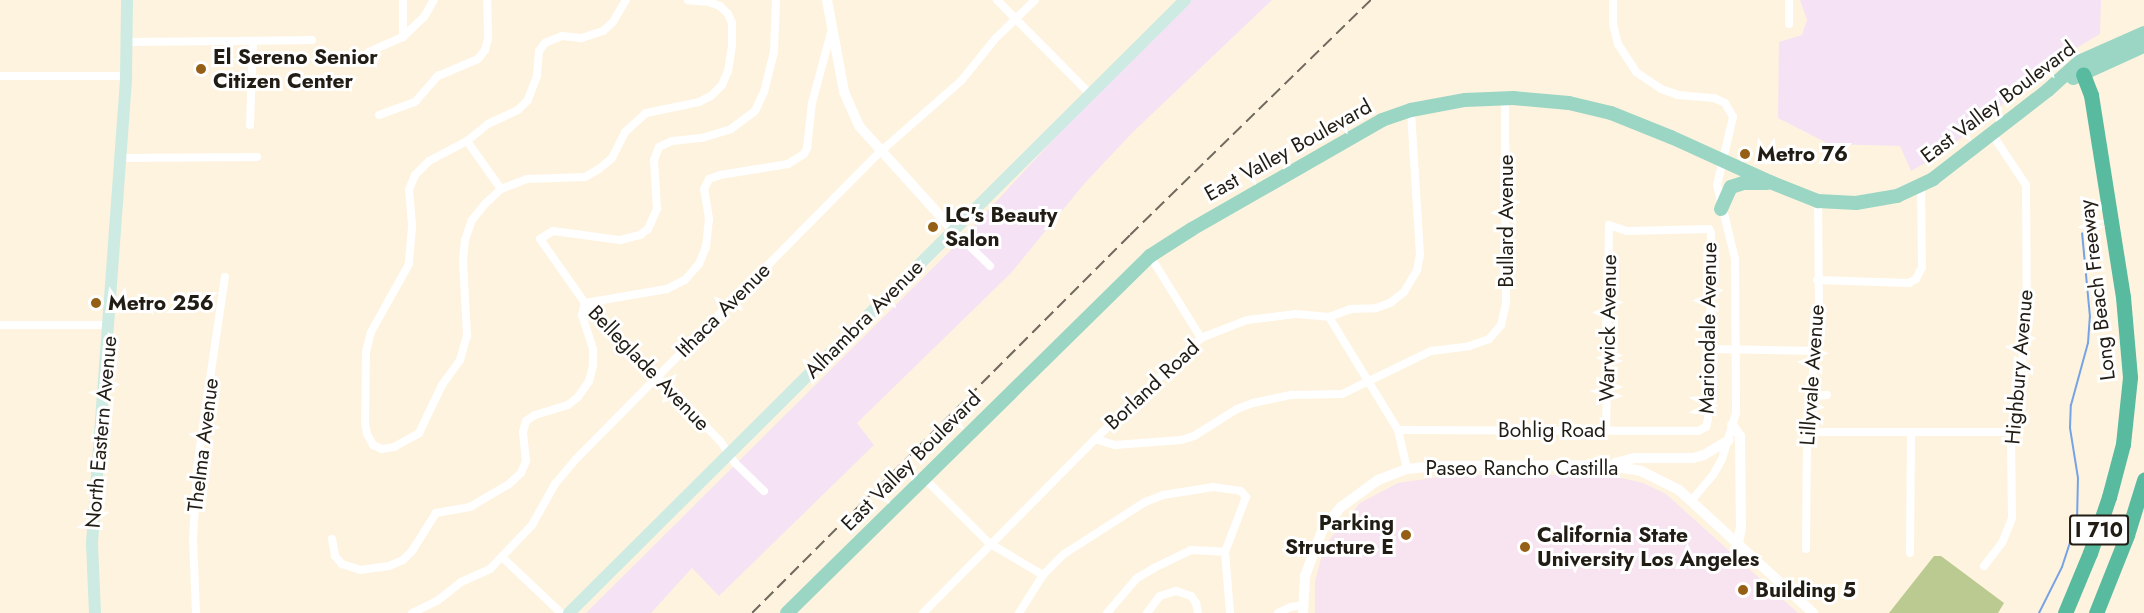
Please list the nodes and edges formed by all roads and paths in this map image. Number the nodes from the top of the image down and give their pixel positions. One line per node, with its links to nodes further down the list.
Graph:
1 (127, 0): 21 (main road, North Eastern Avenue)
2 (403, 0): 18 (street)
3 (434, 0): 18 (street)
4 (487, 0): 30 (street)
5 (626, 0): 33 (street)
6 (688, 0): 40 (street)
7 (776, 0): 49 (street, Belleglade Avenue)
8 (827, 0): 16 (street)
9 (997, 0): 14 (street)
10 (1035, 0): 14 (street, Ithaca Avenue)
11 (1185, 0): 27 (main road, Alhambra Avenue)
12 (1613, 0): 37 (street, Mariondale Avenue)
13 (1789, 0): 15 (street)
14 (1015, 19): 27 (street); 34 (street, Ithaca Avenue)
15 (1789, 24)
16 (832, 28): 34 (street); 49 (street)
17 (2144, 33): 24 (main road, East Valley Boulevard)
18 (403, 37): 23 (street)
19 (312, 40): 20 (street)
20 (253, 41): 21 (street); 31 (street)
21 (127, 42): 26 (main road, North Eastern Avenue)
22 (2144, 46): 24 (main road)
23 (369, 52)
24 (2081, 68): 32 (main road, East Valley Boulevard); 101 (highway, Long Beach Freeway / I 710)
25 (0, 76): 26 (street)
26 (126, 76): 36 (main road, North Eastern Avenue)
27 (1089, 93): 43 (main road, Alhambra Avenue)
28 (1505, 98): 29 (main road, East Valley Boulevard); 37 (main road, East Valley Boulevard); 58 (street, Bullard Avenue)
29 (1411, 110): 45 (main road, East Valley Boulevard); 50 (street, Borland Road)
30 (379, 115)
31 (250, 125)
32 (1992, 135): 39 (main road, East Valley Boulevard); 67 (street, Highbury Avenue)
33 (467, 141): 40 (street); 40 (street)
34 (880, 152): 43 (street); 57 (street, Ithaca Avenue)
35 (257, 157): 36 (street)
36 (120, 158): 52 (main road, North Eastern Avenue)
37 (1721, 160): 38 (main road, East Valley Boulevard); 42 (street, Mariondale Avenue)
38 (1772, 183): 41 (main road, East Valley Boulevard); 42 (main road)
39 (1921, 186): 41 (main road, East Valley Boulevard); 48 (street)
40 (501, 189)
41 (1818, 201): 48 (street, Lillyvale Avenue)
42 (1721, 209): 55 (street, Mariondale Avenue)
43 (952, 229): 46 (street); 70 (main road, Alhambra Avenue)
44 (1709, 229): 54 (street, Mariondale Avenue); 64 (street, Warwick Avenue)
45 (1150, 256): 53 (street); 73 (main road, East Valley Boulevard)
46 (990, 266)
47 (225, 278): 88 (street, Thelma Avenue)
48 (1817, 280): 56 (street, Lillyvale Avenue)
49 (585, 303): 57 (street, Belleglade Avenue); 77 (street)
50 (1329, 317): 53 (street, Borland Road); 58 (street)
51 (0, 325): 52 (street)
52 (109, 325): 87 (main road, North Eastern Avenue)
53 (1201, 338): 68 (street, Borland Road)
54 (1710, 349): 55 (street); 62 (street, Mariondale Avenue)
55 (1737, 350): 56 (street); 61 (street, Mariondale Avenue)
56 (1815, 351): 60 (street, Lillyvale Avenue)
57 (658, 377): 70 (street, Belleglade Avenue); 83 (street, Ithaca Avenue)
58 (1368, 383): 63 (street); 68 (street)
59 (1827, 395): 60 (street)
60 (1812, 396): 65 (street, Lillyvale Avenue)
61 (1732, 425): 69 (street, Mariondale Avenue); 79 (street)
62 (1706, 427): 64 (street, Bohlig Road)
63 (1398, 430): 64 (street, Bohlig Road); 72 (street)
64 (1606, 430)
65 (1807, 432): 66 (street); 80 (street, Lillyvale Avenue)
66 (1911, 432): 67 (street); 82 (street)
67 (2011, 432): 84 (street, Highbury Avenue)
68 (1095, 438): 78 (street, Borland Road)
69 (1729, 440): 71 (street); 76 (street, Mariondale Avenue)
70 (728, 452): 75 (street, Belleglade Avenue); 91 (main road, Alhambra Avenue)
71 (1604, 465): 72 (street, Paseo Rancho Castilla); 76 (street, Paseo Rancho Castilla)
72 (1407, 469): 86 (street, Paseo Rancho Castilla)
73 (924, 477): 78 (street); 92 (main road, East Valley Boulevard)
74 (2144, 480): 102 (highway, I 710)
75 (764, 491)
76 (1691, 501): 79 (street, Paseo Rancho Castilla)
77 (332, 539)
78 (989, 543): 85 (street); 93 (street, Borland Road)
79 (1738, 543): 100 (street, Paseo Rancho Castilla)
80 (1806, 549)
81 (1226, 552): 85 (street); 95 (street); 98 (street)
82 (1910, 553)
83 (502, 557): 89 (street, Ithaca Avenue); 90 (street)
84 (1984, 566)
85 (1043, 574): 94 (street)
86 (1303, 609): 99 (street)
87 (95, 613)
88 (196, 613)
89 (412, 613)
90 (561, 613)
91 (569, 613)
92 (787, 613)
93 (923, 613)
94 (1019, 613)
95 (1107, 613)
96 (1147, 613): 97 (street)
97 (1198, 613)
98 (1230, 613)
99 (1278, 613)
100 (1813, 613)
101 (2065, 613)
102 (2096, 613)

